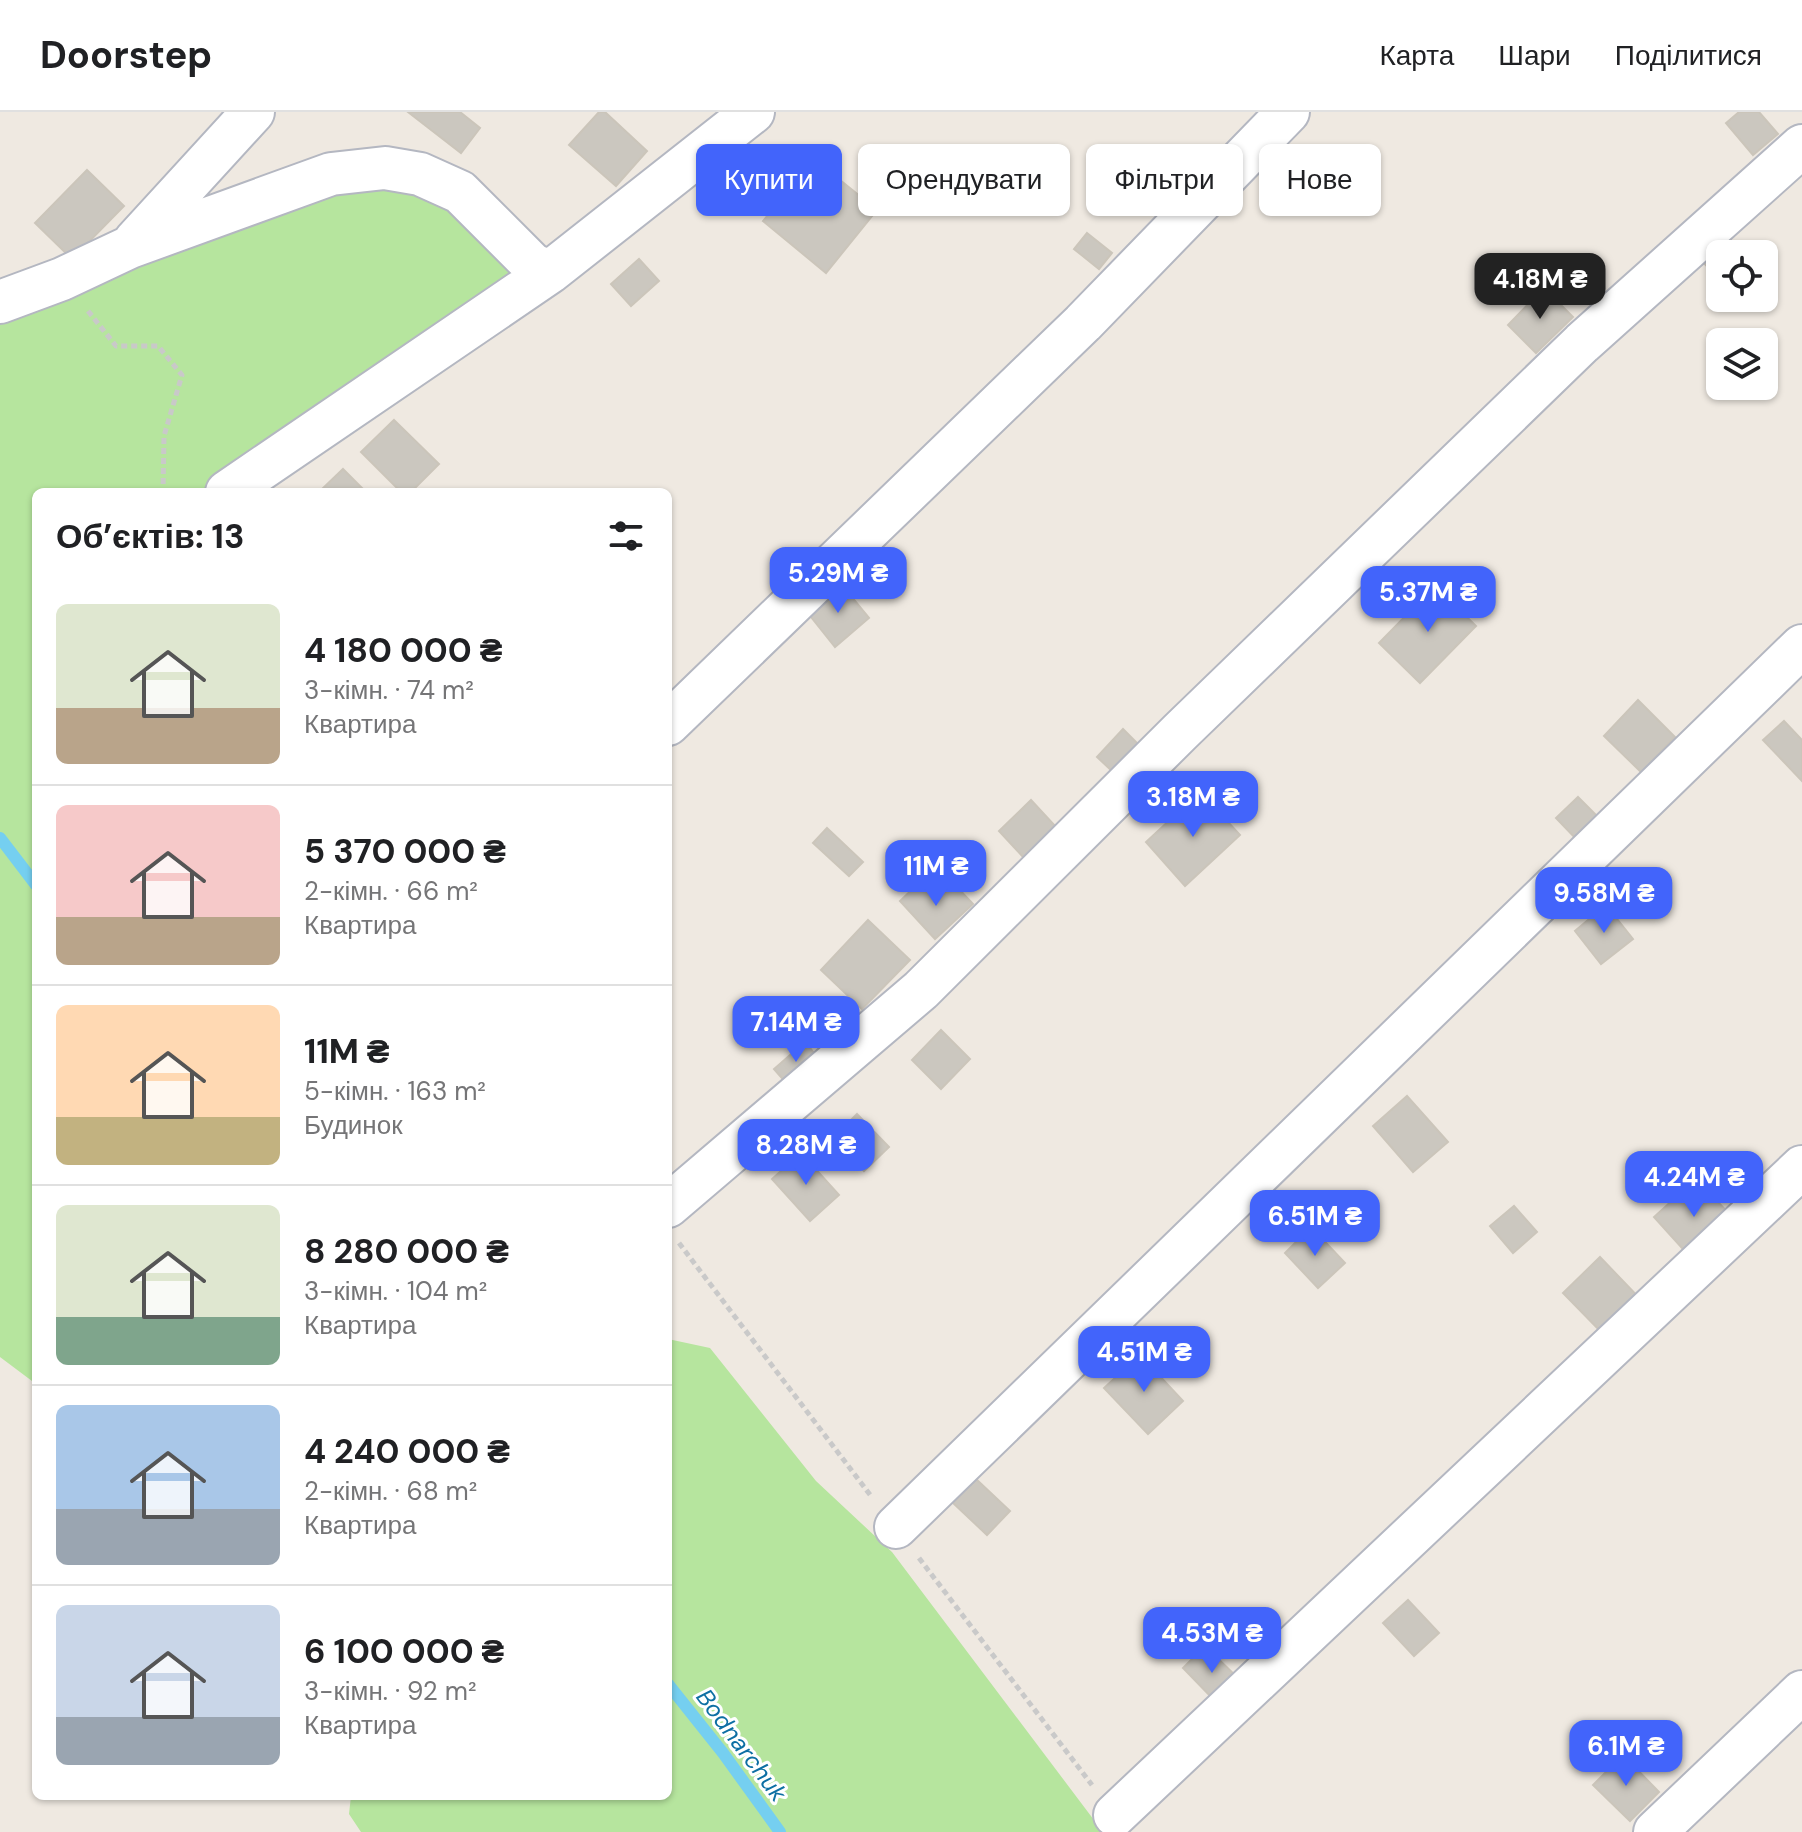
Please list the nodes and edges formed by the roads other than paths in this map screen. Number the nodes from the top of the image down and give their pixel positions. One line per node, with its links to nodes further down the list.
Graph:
1 (253, 112): 5 (street)
2 (753, 112): 6 (street)
3 (1288, 112): 10 (street)
4 (1802, 146): 12 (street)
5 (130, 247): 6 (street); 7 (street)
6 (550, 272): 8 (street)
7 (0, 302)
8 (233, 488)
9 (1802, 646): 13 (street)
10 (672, 720)
11 (1802, 1167): 15 (street)
12 (672, 1203)
13 (896, 1527)
14 (1802, 1692): 16 (street)
15 (1115, 1815)
16 (1655, 1832)

